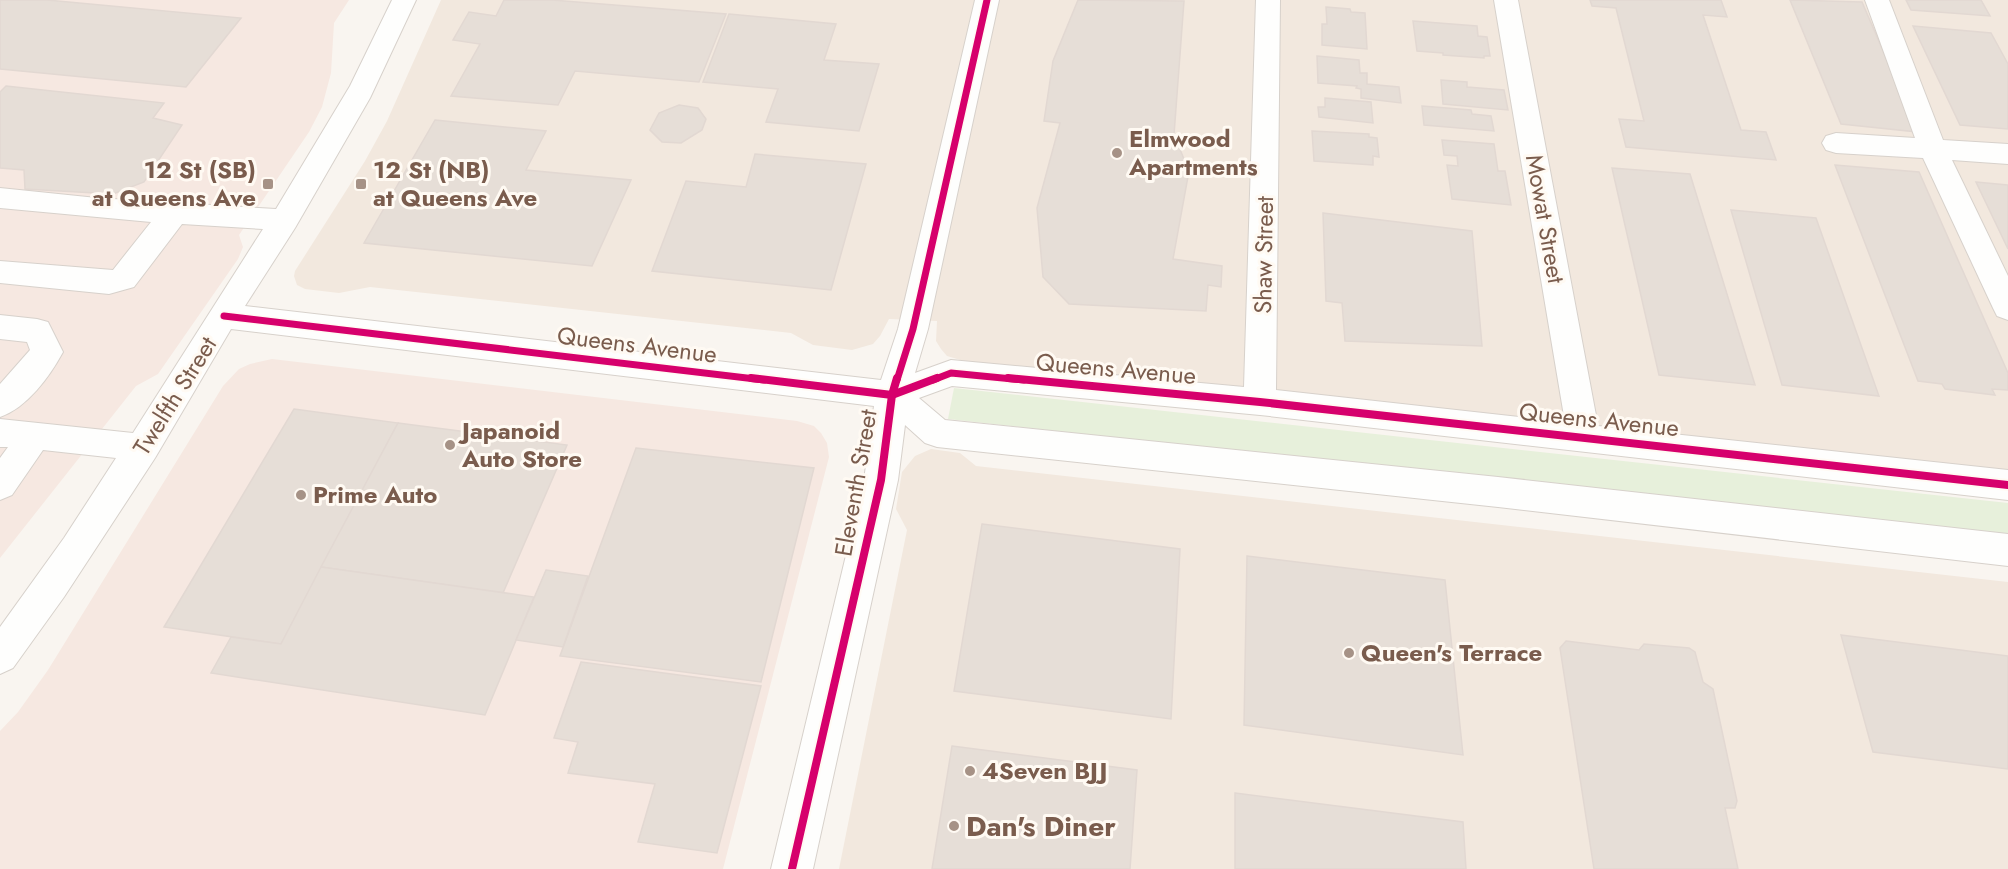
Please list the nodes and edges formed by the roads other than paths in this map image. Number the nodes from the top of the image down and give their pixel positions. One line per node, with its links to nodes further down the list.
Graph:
1 (404, 0): 11 (street, Twelfth Street)
2 (987, 0): 16 (street, Eleventh Street)
3 (1268, 0): 17 (street, Shaw Street)
4 (1506, 0): 21 (street, Mowat Street)
5 (1878, 0): 7 (street)
6 (1836, 143): 7 (street)
7 (1932, 148): 8 (street); 13 (street)
8 (2008, 154)
9 (0, 198): 10 (street)
10 (174, 213): 11 (street); 12 (street)
11 (285, 220): 14 (street, Twelfth Street)
12 (0, 272)
13 (2008, 308)
14 (224, 316): 16 (street, Queens Avenue); 22 (street, Twelfth Street)
15 (0, 327): 18 (street)
16 (892, 395): 17 (street, Queens Avenue); 25 (street); 27 (street, Eleventh Street)
17 (1260, 402): 21 (street, Queens Avenue)
18 (0, 404)
19 (0, 433): 20 (street)
20 (35, 436): 22 (street); 23 (street)
21 (1584, 438): 24 (street, Queens Avenue)
22 (143, 448): 26 (street, Twelfth Street)
23 (0, 485)
24 (2008, 485)
25 (2008, 550)
26 (0, 656)
27 (792, 869)

